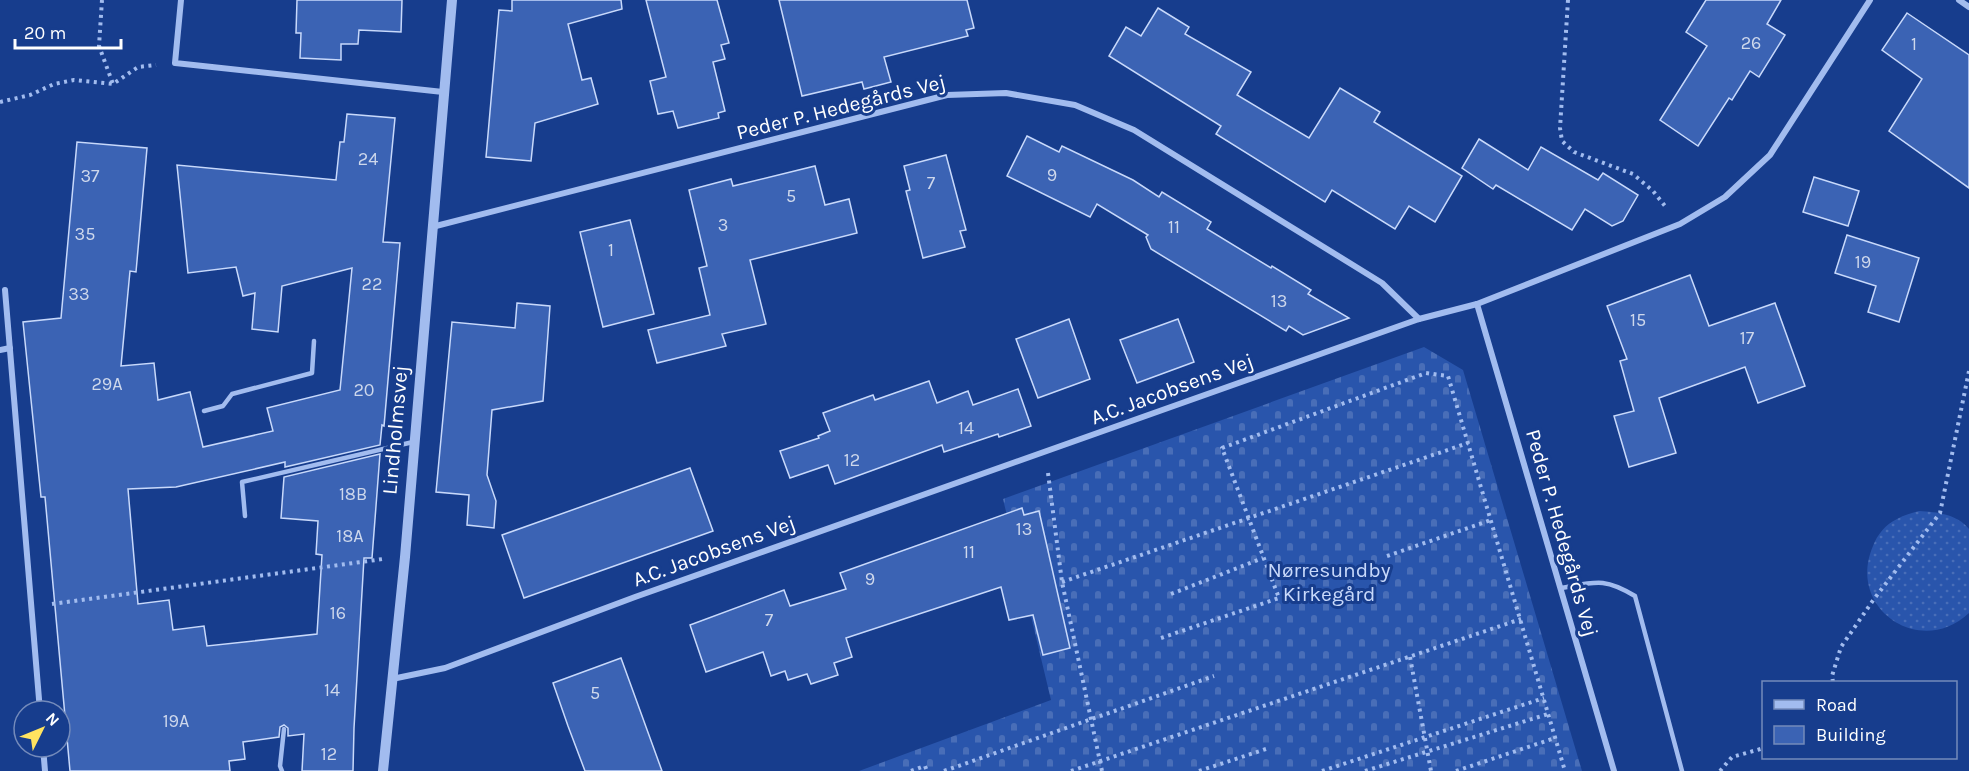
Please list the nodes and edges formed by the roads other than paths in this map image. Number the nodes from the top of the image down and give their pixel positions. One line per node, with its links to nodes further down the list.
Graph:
1 (182, 0): 6 (street)
2 (452, 0): 6 (street, Lindholmsvej)
3 (1870, 0): 9 (street, A.C. Jacobsens Vej)
4 (1959, 0): 5 (street)
5 (1969, 7)
6 (443, 92): 7 (street, Lindholmsvej)
7 (432, 227): 10 (street, Peder P. Hedegårds Vej); 15 (street, Lindholmsvej)
8 (5, 290): 12 (street)
9 (1477, 304): 10 (street, A.C. Jacobsens Vej); 17 (street, Peder P. Hedegårds Vej)
10 (1419, 319): 18 (street, A.C. Jacobsens Vej)
11 (314, 341): 14 (lane)
12 (10, 348): 13 (street); 19 (street)
13 (0, 350)
14 (204, 411)
15 (413, 442): 16 (lane); 18 (street, Lindholmsvej)
16 (245, 516)
17 (1562, 588): 23 (street, Peder P. Hedegårds Vej); 24 (lane)
18 (392, 679): 22 (street, Lindholmsvej)
19 (39, 699)
20 (284, 729): 21 (lane)
21 (282, 771)
22 (383, 771)
23 (1614, 771)
24 (1682, 771)

